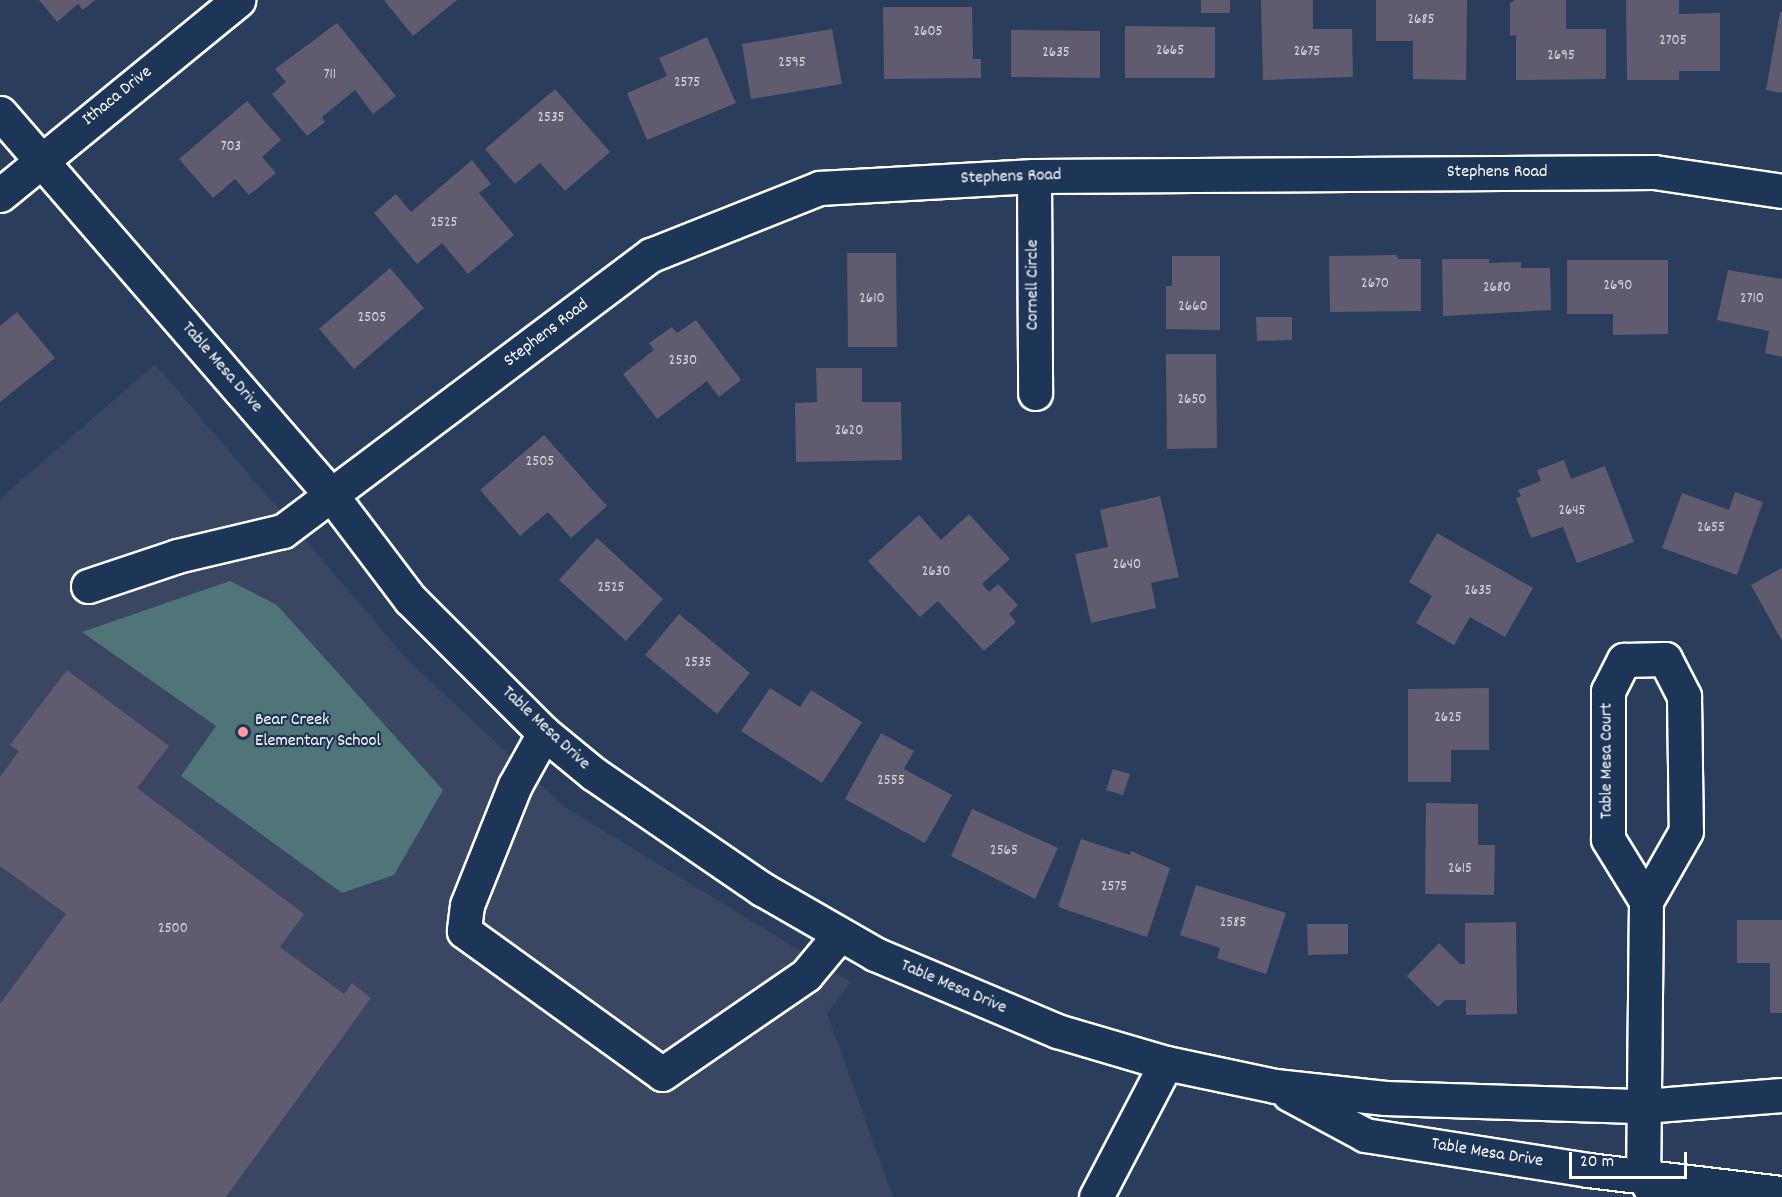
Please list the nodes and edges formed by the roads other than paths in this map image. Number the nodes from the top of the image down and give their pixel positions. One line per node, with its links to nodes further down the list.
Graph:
1 (237, 0): 3 (street, Ithaca Drive)
2 (0, 113): 3 (street, Table Mesa Drive)
3 (41, 159): 6 (street, Ithaca Drive); 8 (street, Table Mesa Drive)
4 (1034, 176): 5 (street, Stephens Road); 7 (street, Cornell Circle); 8 (street, Stephens Road)
5 (1782, 191)
6 (0, 195)
7 (1035, 393)
8 (332, 496): 9 (street, Stephens Road); 10 (street, Table Mesa Drive)
9 (88, 586)
10 (544, 733): 12 (street, Table Mesa Drive); 12 (street)
11 (1646, 901): 11 (street, Table Mesa Court); 16 (street, Table Mesa Court)
12 (840, 934): 13 (street, Table Mesa Drive)
13 (1166, 1064): 14 (street, Table Mesa Drive); 19 (street)
14 (1275, 1086): 16 (street, Table Mesa Drive); 17 (street, Table Mesa Drive)
15 (1782, 1095): 16 (street, Table Mesa Drive)
16 (1644, 1106): 17 (street, Table Mesa Court)
17 (1641, 1190): 18 (street, Table Mesa Drive)
18 (1782, 1193)
19 (1096, 1197)

